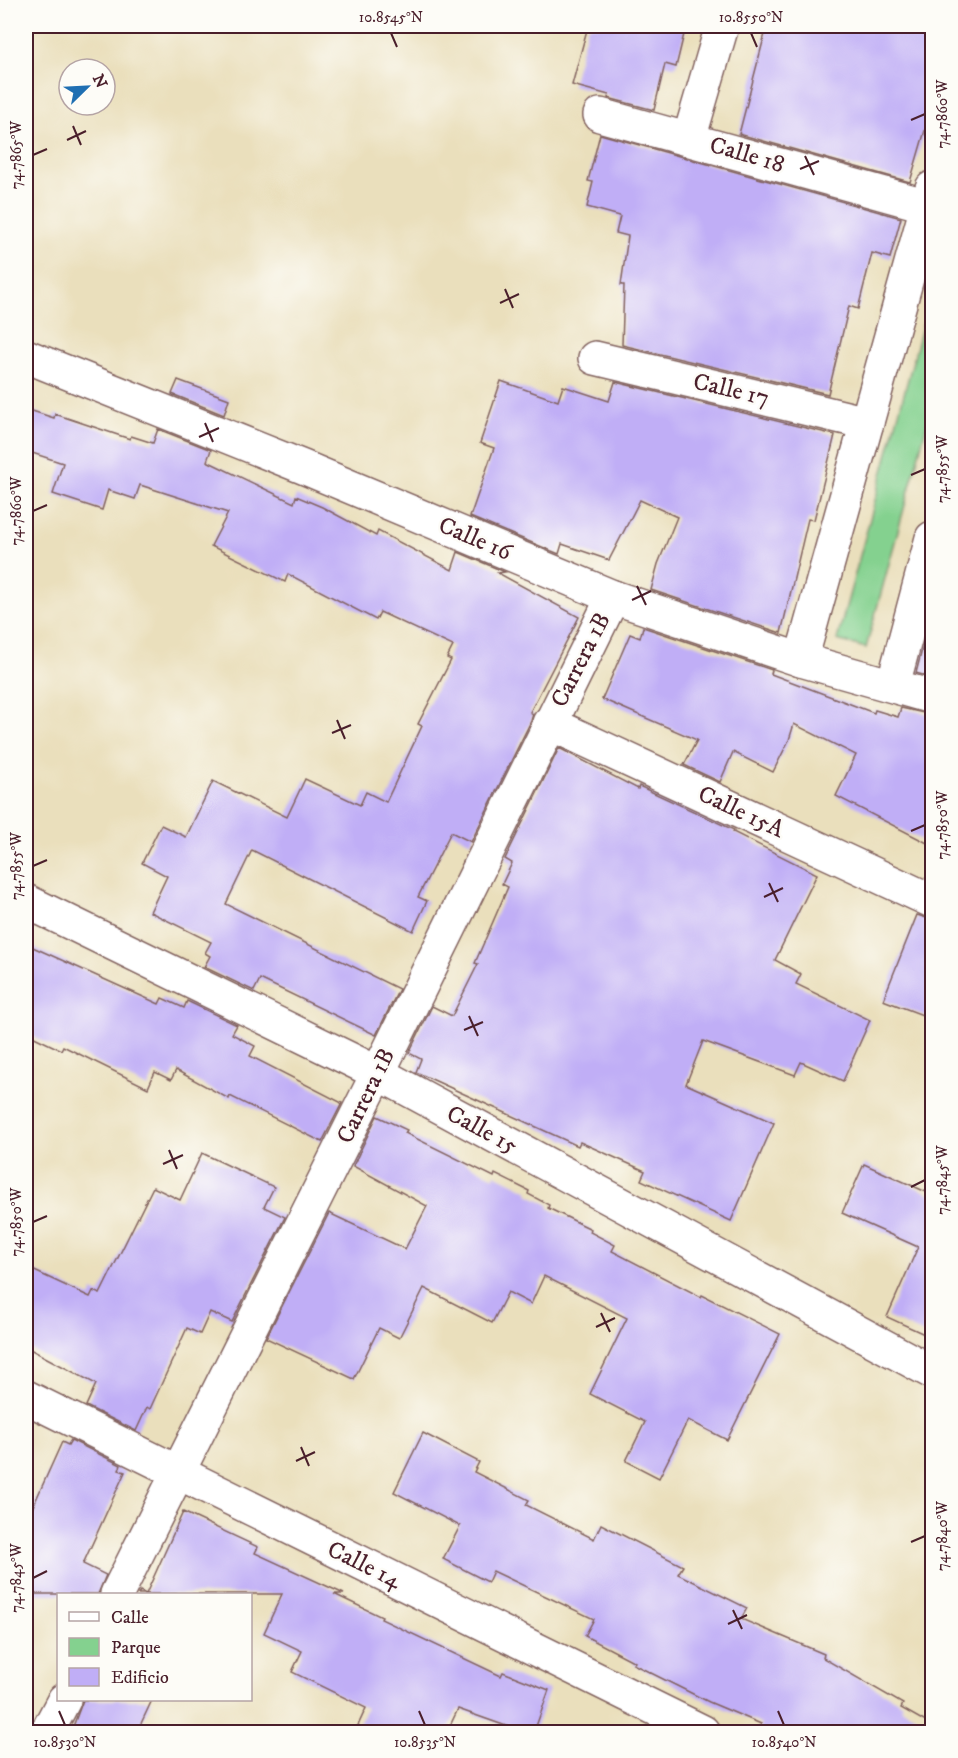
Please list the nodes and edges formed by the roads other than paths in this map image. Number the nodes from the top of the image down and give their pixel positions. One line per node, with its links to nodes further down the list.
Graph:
1 (722, 26): 3 (street)
2 (600, 115): 3 (street, Calle 18)
3 (689, 139): 4 (street, Calle 18)
4 (930, 197): 7 (street)
5 (26, 356): 9 (street, Calle 16)
6 (595, 358): 7 (street, Calle 17)
7 (867, 423): 10 (street)
8 (933, 538): 11 (street)
9 (612, 597): 10 (street, Calle 16); 13 (street, Carrera 1B)
10 (801, 660): 11 (street, Calle 16)
11 (893, 685): 12 (street, Calle 16)
12 (933, 697)
13 (549, 723): 15 (street, Calle 15A); 16 (street, Carrera 1B)
14 (26, 901): 16 (street, Calle 15)
15 (933, 901)
16 (378, 1073): 17 (street, Calle 15); 19 (street, Carrera 1B)
17 (933, 1372)
18 (26, 1397): 19 (street, Calle 14)
19 (179, 1473): 20 (street, Carrera 1B); 23 (street, Calle 14)
20 (118, 1593)
21 (63, 1701): 22 (street)
22 (47, 1732)
23 (703, 1732)

